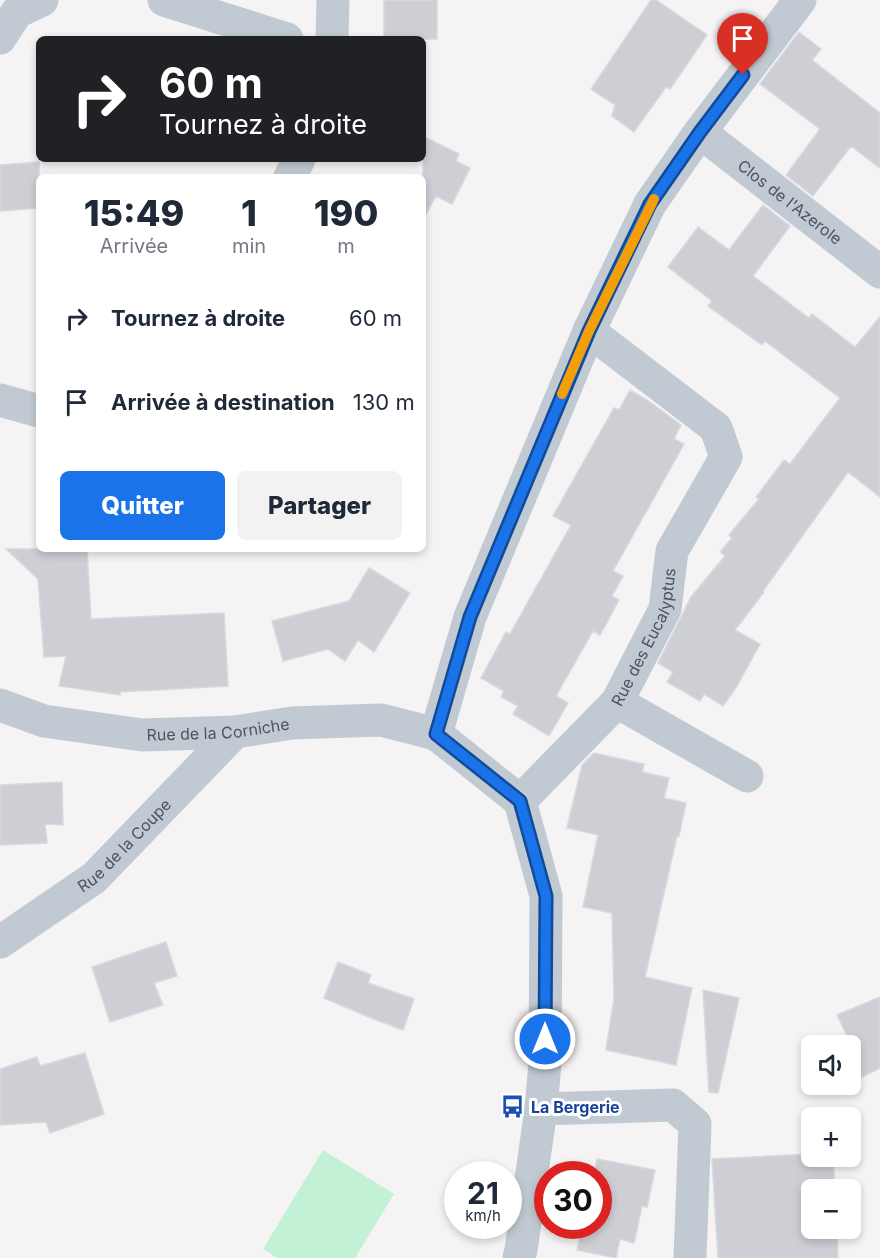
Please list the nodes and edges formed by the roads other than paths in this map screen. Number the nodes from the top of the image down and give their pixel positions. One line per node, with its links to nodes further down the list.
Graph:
1 (42, 0): 7 (street)
2 (164, 0): 5 (street)
3 (333, 0): 6 (street)
4 (800, 0): 8 (street)
5 (278, 36)
6 (332, 36)
7 (0, 38)
8 (700, 132): 9 (street, Clos de l'Azerole); 10 (street)
9 (880, 273)
10 (589, 331): 13 (street, Rue des Eucalyptus); 16 (street)
11 (0, 400): 12 (street)
12 (36, 410)
13 (617, 702): 17 (street); 18 (street, Rue des Eucalyptus)
14 (0, 705): 15 (street, Rue de la Corniche)
15 (235, 732): 16 (street, Rue de la Corniche); 19 (street, Rue de la Coupe)
16 (436, 734): 18 (street)
17 (747, 776)
18 (520, 801): 20 (street)
19 (0, 942)
20 (541, 1109): 21 (street); 22 (street)
21 (519, 1258)
22 (690, 1258)

